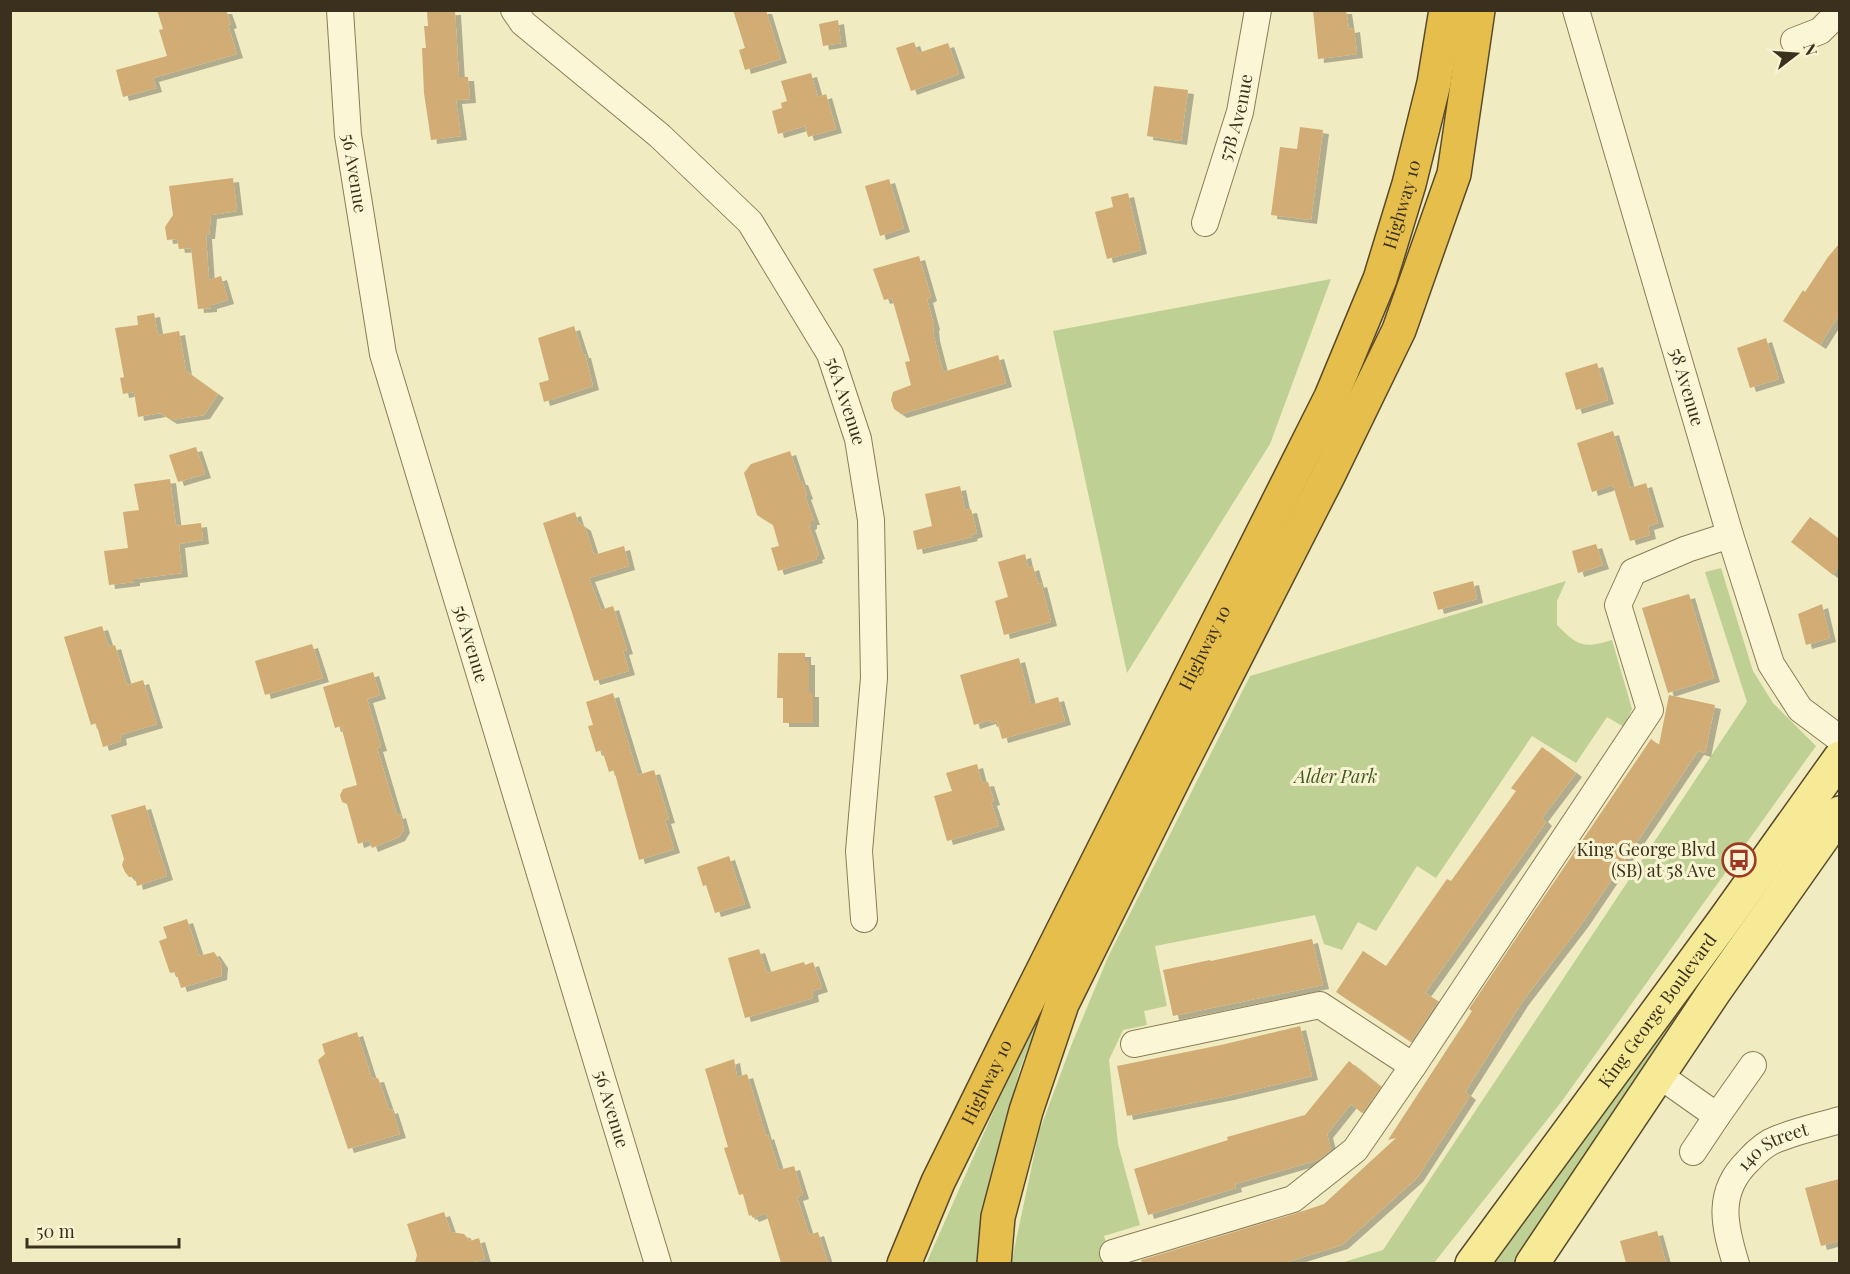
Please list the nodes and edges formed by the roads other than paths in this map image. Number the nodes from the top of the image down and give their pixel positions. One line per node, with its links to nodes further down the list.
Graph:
1 (340, 10): 23 (street, 56 Avenue)
2 (514, 10): 14 (street, 56A Avenue)
3 (1258, 10): 9 (street, 57B Avenue)
4 (1446, 10): 24 (highway, Highway 10)
5 (1478, 10): 25 (highway, Highway 10)
6 (1576, 10): 10 (street, 58 Avenue)
7 (1839, 11): 8 (street)
8 (1794, 41)
9 (1205, 223)
10 (1732, 542): 11 (street, 58 Avenue); 17 (street)
11 (1839, 739)
12 (1839, 758): 26 (main road, King George Boulevard)
13 (1839, 813): 18 (main road, King George Boulevard)
14 (864, 919)
15 (1134, 1044): 17 (street)
16 (1754, 1065): 19 (street)
17 (1413, 1066): 22 (street)
18 (1659, 1075): 19 (street); 27 (main road, King George Boulevard)
19 (1717, 1116): 21 (street)
20 (1839, 1120): 28 (street, 140 Street)
21 (1693, 1152)
22 (1113, 1253)
23 (658, 1263)
24 (904, 1263)
25 (994, 1263)
26 (1472, 1263)
27 (1532, 1263)
28 (1736, 1263)

